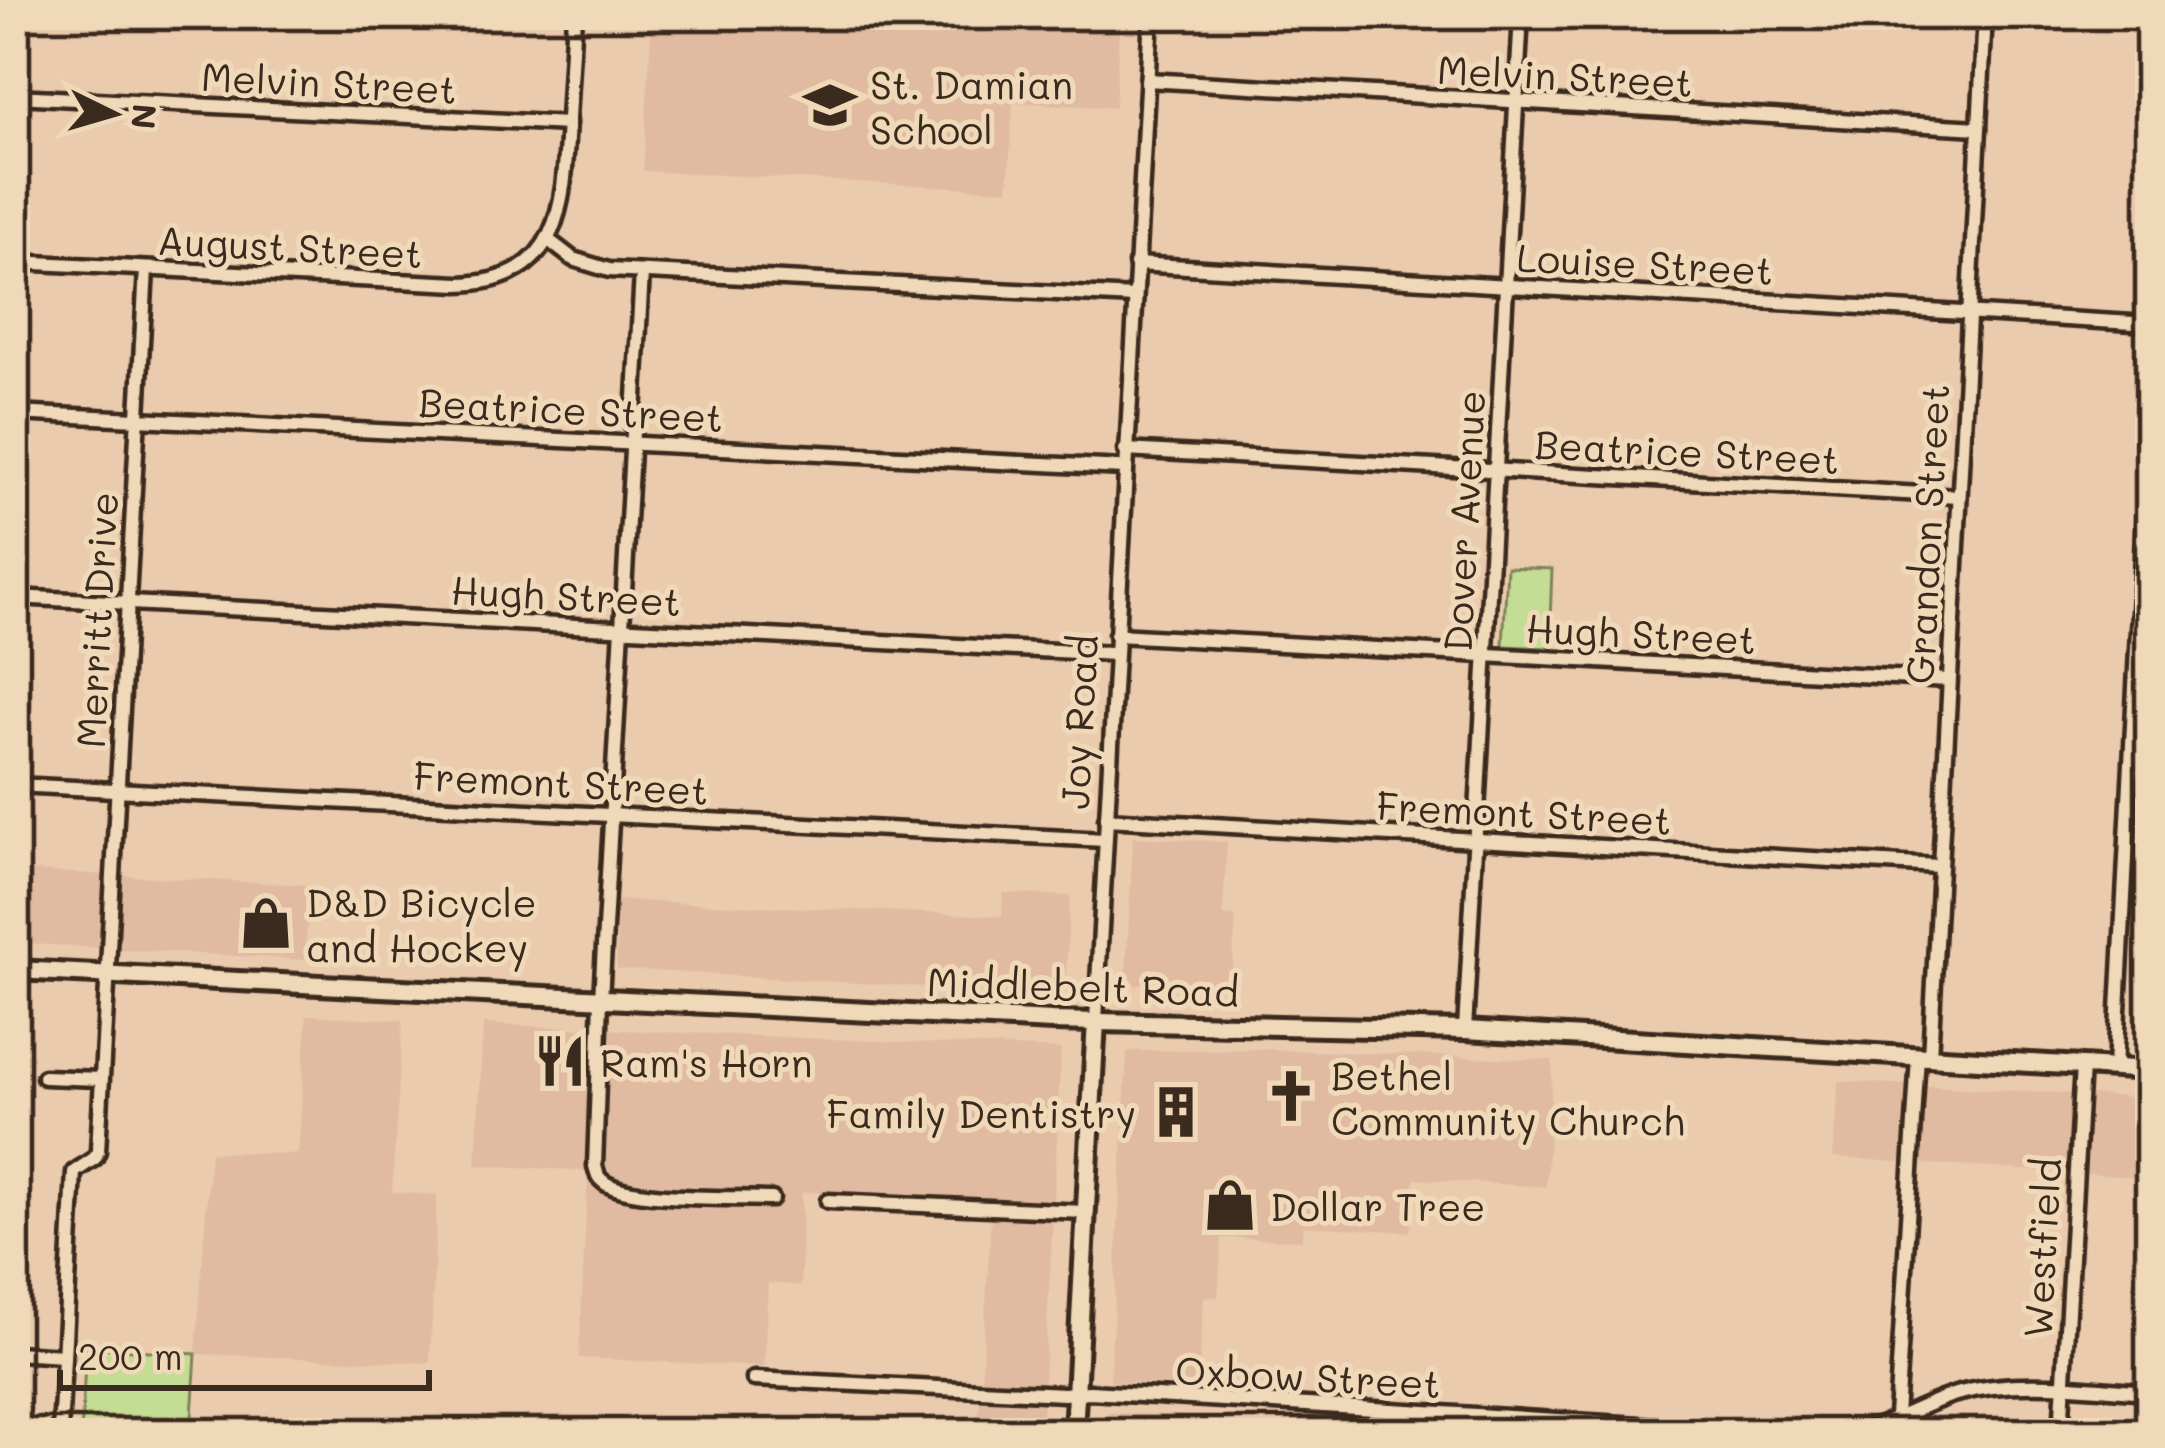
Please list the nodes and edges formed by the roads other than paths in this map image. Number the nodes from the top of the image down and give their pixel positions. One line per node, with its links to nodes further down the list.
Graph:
1 (574, 15): 8 (street)
2 (1151, 15): 5 (street, Joy Road)
3 (1521, 15): 7 (street, Dover Avenue)
4 (1985, 15): 9 (street, Grandon Street)
5 (1147, 80): 7 (street, Melvin Street); 12 (street, Joy Road)
6 (15, 96): 8 (street, Melvin Street)
7 (1516, 102): 9 (street, Melvin Street); 15 (street, Dover Avenue)
8 (568, 124): 10 (street)
9 (1979, 128): 17 (street, Grandon Street)
10 (547, 239): 13 (street, August Street); 14 (street)
11 (15, 262): 13 (street, August Street)
12 (1136, 264): 15 (street, Louise Street); 16 (street, Joy Road)
13 (146, 268): 21 (street, Merritt Drive)
14 (642, 273): 16 (street); 22 (street)
15 (1506, 285): 17 (street, Louise Street); 25 (street, Dover Avenue)
16 (1135, 297): 23 (street, Joy Road)
17 (1969, 313): 18 (street, Louise Street); 26 (street, Grandon Street)
18 (2150, 324)
19 (2150, 402): 48 (street)
20 (15, 413): 21 (street, Beatrice Street)
21 (138, 419): 22 (street, Beatrice Street); 28 (street, Merritt Drive)
22 (633, 442): 24 (street, Beatrice Street); 29 (street)
23 (1125, 450): 24 (street, Joy Road); 25 (street, Beatrice Street)
24 (1124, 468): 30 (street, Joy Road)
25 (1496, 470): 26 (street, Beatrice Street); 32 (street, Dover Avenue)
26 (1959, 496): 33 (street, Grandon Street)
27 (15, 597): 28 (street, Hugh Street)
28 (127, 603): 29 (street, Hugh Street); 35 (street, Merritt Drive)
29 (622, 627): 31 (street, Hugh Street); 36 (street)
30 (1115, 635): 31 (street, Joy Road); 32 (street, Hugh Street)
31 (1115, 654): 37 (street, Joy Road)
32 (1486, 654): 33 (street, Hugh Street); 39 (street, Dover Avenue)
33 (1948, 680): 40 (street, Grandon Street)
34 (15, 785): 35 (street, Fremont Street)
35 (116, 790): 36 (street, Fremont Street); 42 (street, Merritt Drive)
36 (611, 815): 38 (street, Fremont Street); 43 (street)
37 (1106, 819): 38 (street, Joy Road); 39 (street, Fremont Street)
38 (1105, 840): 44 (street, Joy Road)
39 (1476, 840): 40 (street, Fremont Street); 45 (street, Dover Avenue)
40 (1938, 866): 46 (street, Grandon Street)
41 (15, 970): 42 (main road, Middlebelt Road)
42 (106, 974): 43 (main road, Middlebelt Road); 51 (street, Merritt Drive)
43 (601, 999): 44 (main road, Middlebelt Road); 52 (street)
44 (1096, 1020): 45 (main road, Middlebelt Road); 54 (main road, Joy Road)
45 (1465, 1030): 46 (main road, Middlebelt Road)
46 (1924, 1057): 47 (main road, Middlebelt Road); 61 (street, Grandon Street)
47 (2082, 1066): 48 (main road, Middlebelt Road); 58 (street, Westfield)
48 (2115, 1068): 49 (main road, Middlebelt Road)
49 (2150, 1070)
50 (44, 1076): 51 (street)
51 (100, 1079): 56 (street, Merritt Drive)
52 (772, 1198)
53 (828, 1201): 54 (street)
54 (1085, 1212): 60 (main road, Joy Road)
55 (15, 1353): 56 (street)
56 (64, 1356): 63 (street, Merritt Drive)
57 (754, 1379): 60 (street, Oxbow Street)
58 (2063, 1387): 59 (street); 61 (street); 67 (street, Westfield)
59 (2150, 1392)
60 (1076, 1393): 62 (street, Oxbow Street); 64 (main road, Joy Road)
61 (1896, 1426): 66 (street)
62 (1686, 1430): 65 (street, Oxbow Street)
63 (60, 1433)
64 (1074, 1433)
65 (1775, 1433)
66 (1852, 1433)
67 (2061, 1433)

